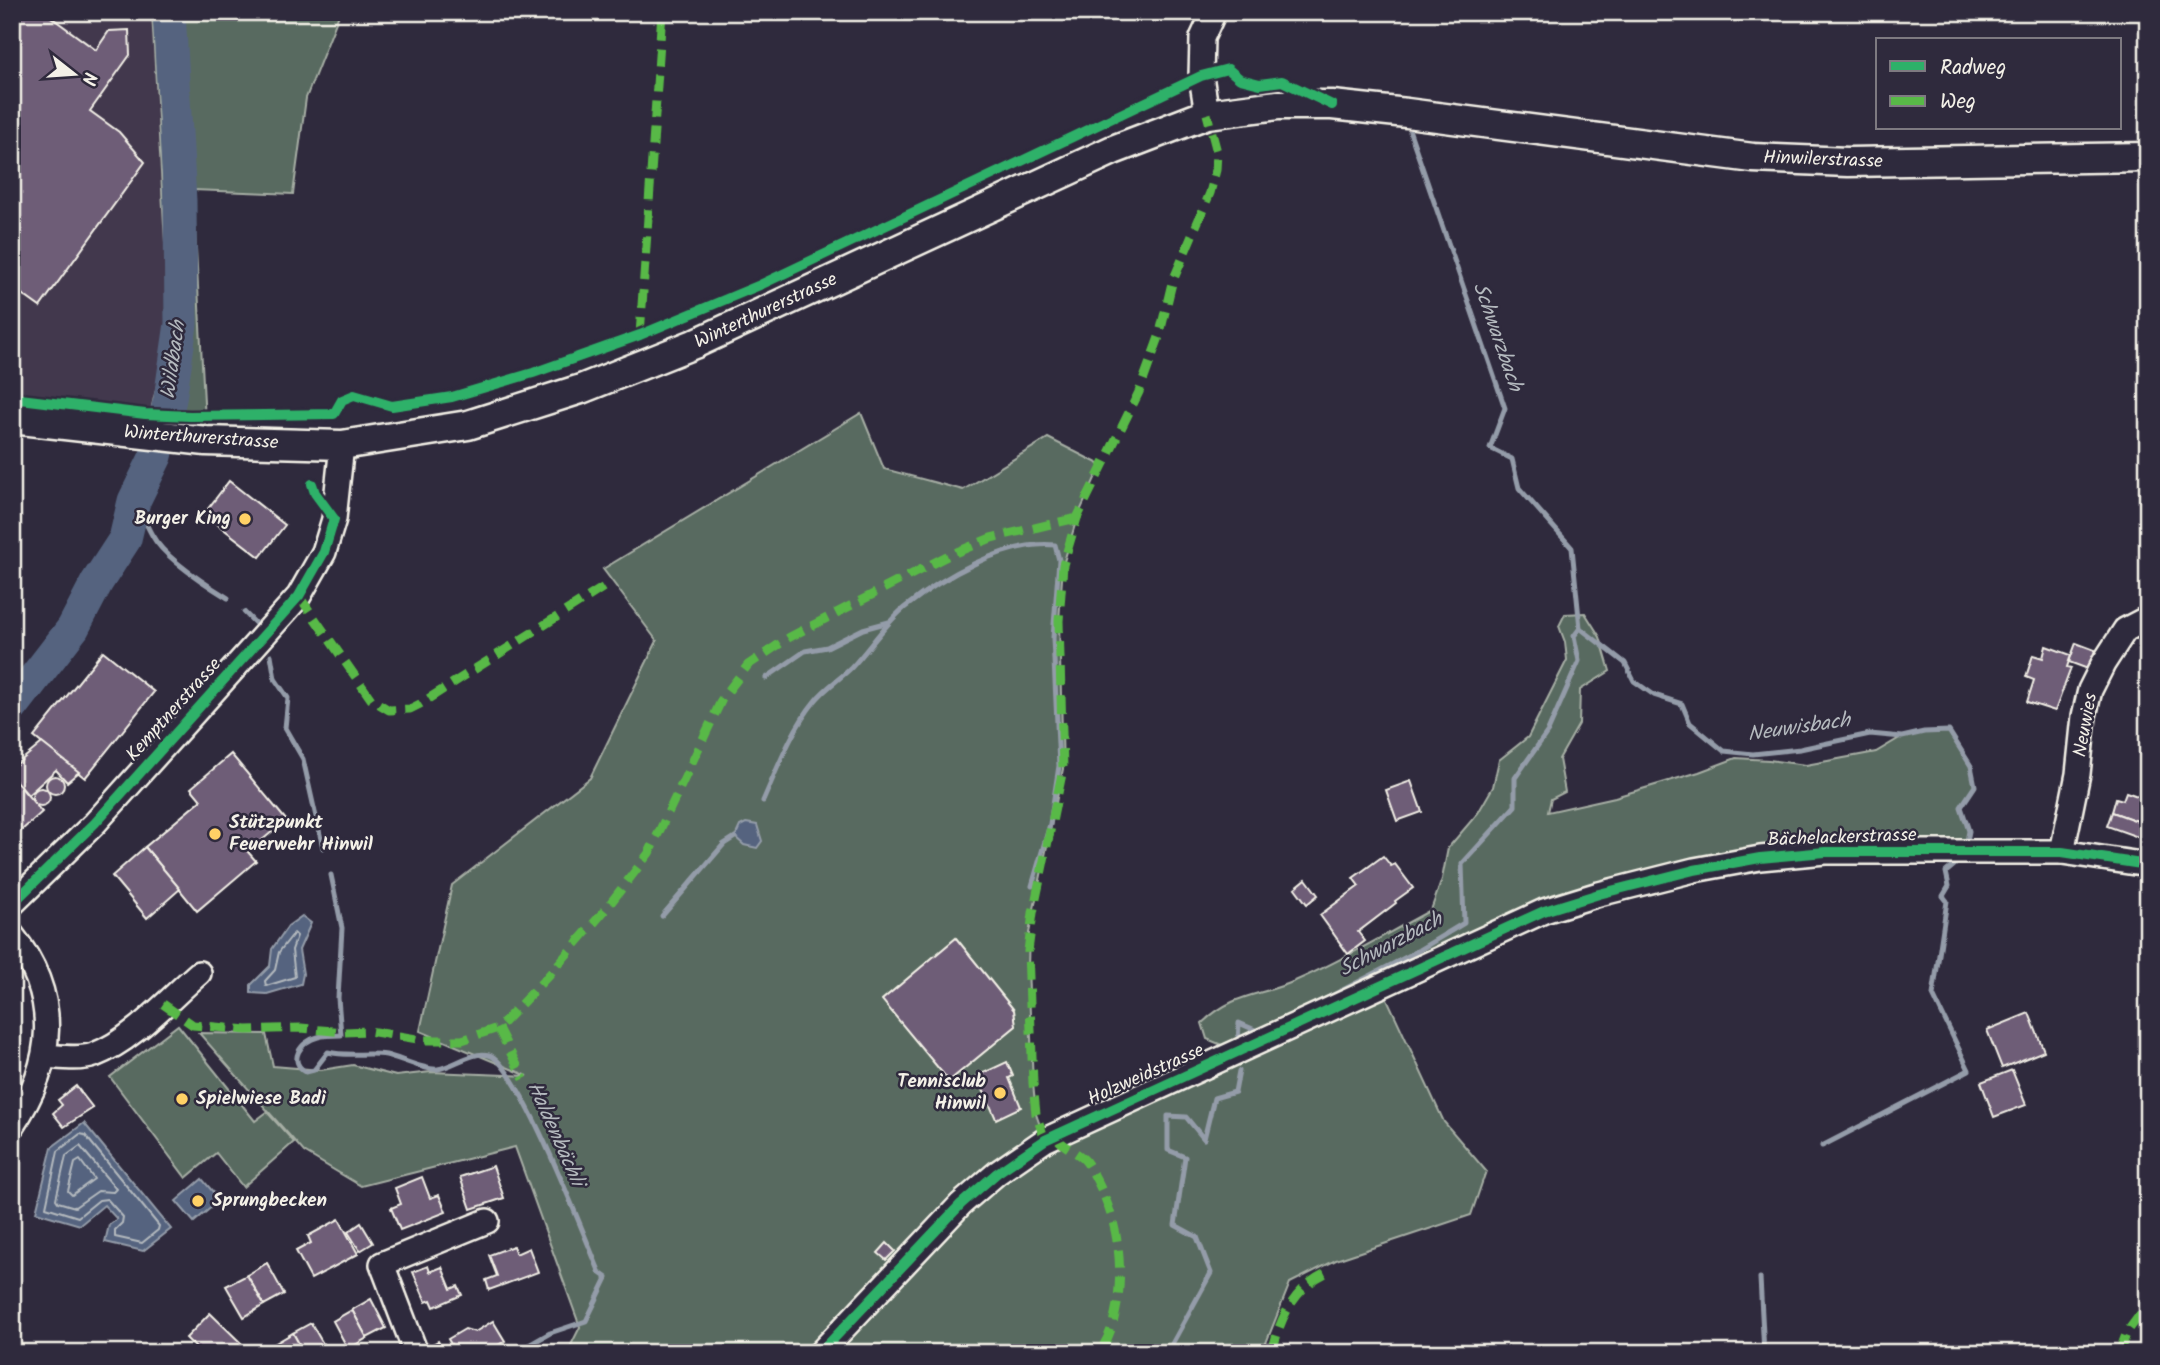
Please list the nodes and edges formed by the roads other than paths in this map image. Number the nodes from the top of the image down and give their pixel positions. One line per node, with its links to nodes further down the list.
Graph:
1 (1214, 12): 2 (street)
2 (1207, 114): 3 (main road, Winterthurerstrasse); 6 (main road, Winterthurerstrasse)
3 (1500, 125): 4 (main road, Hinwilerstrasse)
4 (2148, 157)
5 (12, 419): 6 (main road, Winterthurerstrasse)
6 (342, 445): 10 (street, Kemptnerstrasse)
7 (2148, 618): 8 (street, Neuwies)
8 (2062, 852): 9 (street, Bächelackerstrasse); 11 (street, Bächelackerstrasse)
9 (2148, 865)
10 (12, 904)
11 (1544, 911): 18 (street, Holzweidstrasse)
12 (12, 934): 14 (street)
13 (199, 973): 14 (street)
14 (45, 1056): 15 (street)
15 (12, 1126)
16 (487, 1220): 17 (street)
17 (416, 1353)
18 (820, 1353)

